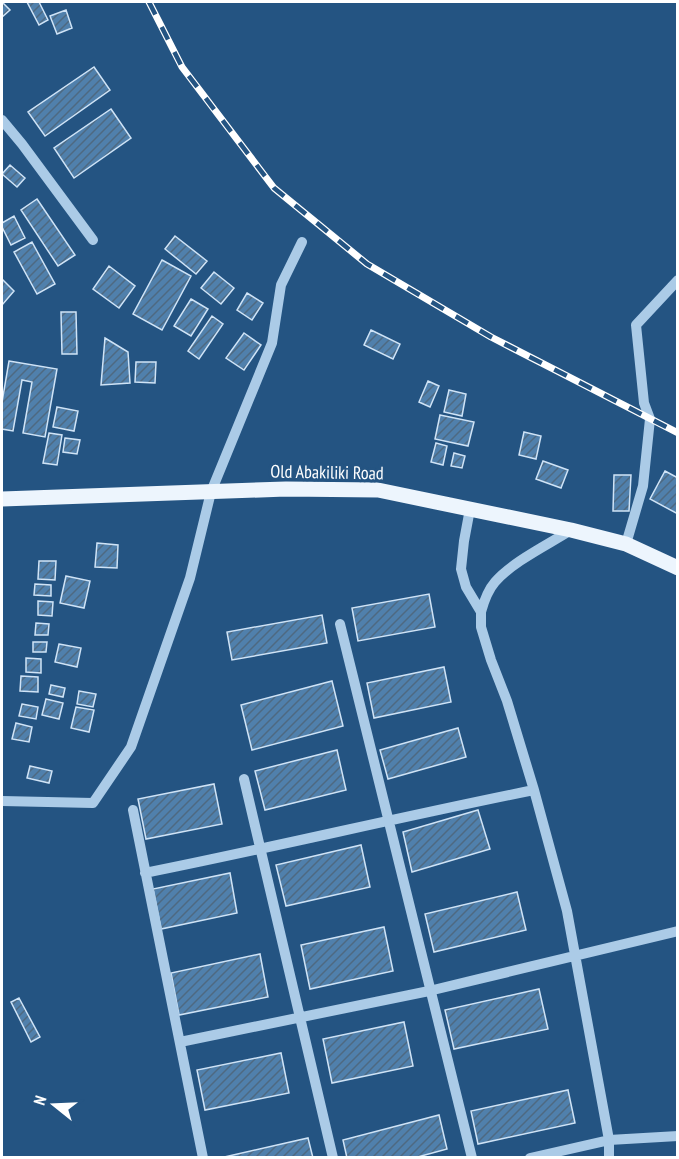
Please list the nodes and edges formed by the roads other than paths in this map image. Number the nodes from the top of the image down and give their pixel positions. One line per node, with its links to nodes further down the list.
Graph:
1 (2, 120): 2 (street)
2 (93, 240)
3 (302, 242): 5 (street)
4 (678, 280): 9 (street)
5 (212, 492): 6 (main road, Old Abakiliki Road); 7 (main road, Old Abakiliki Road); 15 (street)
6 (2, 499)
7 (470, 509): 8 (main road, Old Abakiliki Road); 11 (street)
8 (571, 530): 9 (main road, Old Abakiliki Road); 11 (street)
9 (626, 544): 10 (main road, Old Abakiliki Road)
10 (678, 568)
11 (481, 612): 14 (street)
12 (340, 624): 17 (street)
13 (244, 779): 18 (street)
14 (534, 790): 17 (street); 21 (street)
15 (2, 801)
16 (133, 810): 19 (street)
17 (387, 819): 18 (street); 22 (street)
18 (261, 850): 19 (street); 23 (street)
19 (146, 873): 24 (street)
20 (678, 931): 21 (street)
21 (575, 955): 22 (street); 26 (street)
22 (429, 991): 23 (street); 29 (street)
23 (301, 1017): 24 (street); 28 (street)
24 (180, 1042): 27 (street)
25 (678, 1136): 26 (street)
26 (609, 1140): 30 (street); 31 (street)
27 (203, 1158)
28 (333, 1158)
29 (472, 1158)
30 (530, 1158)
31 (609, 1158)

